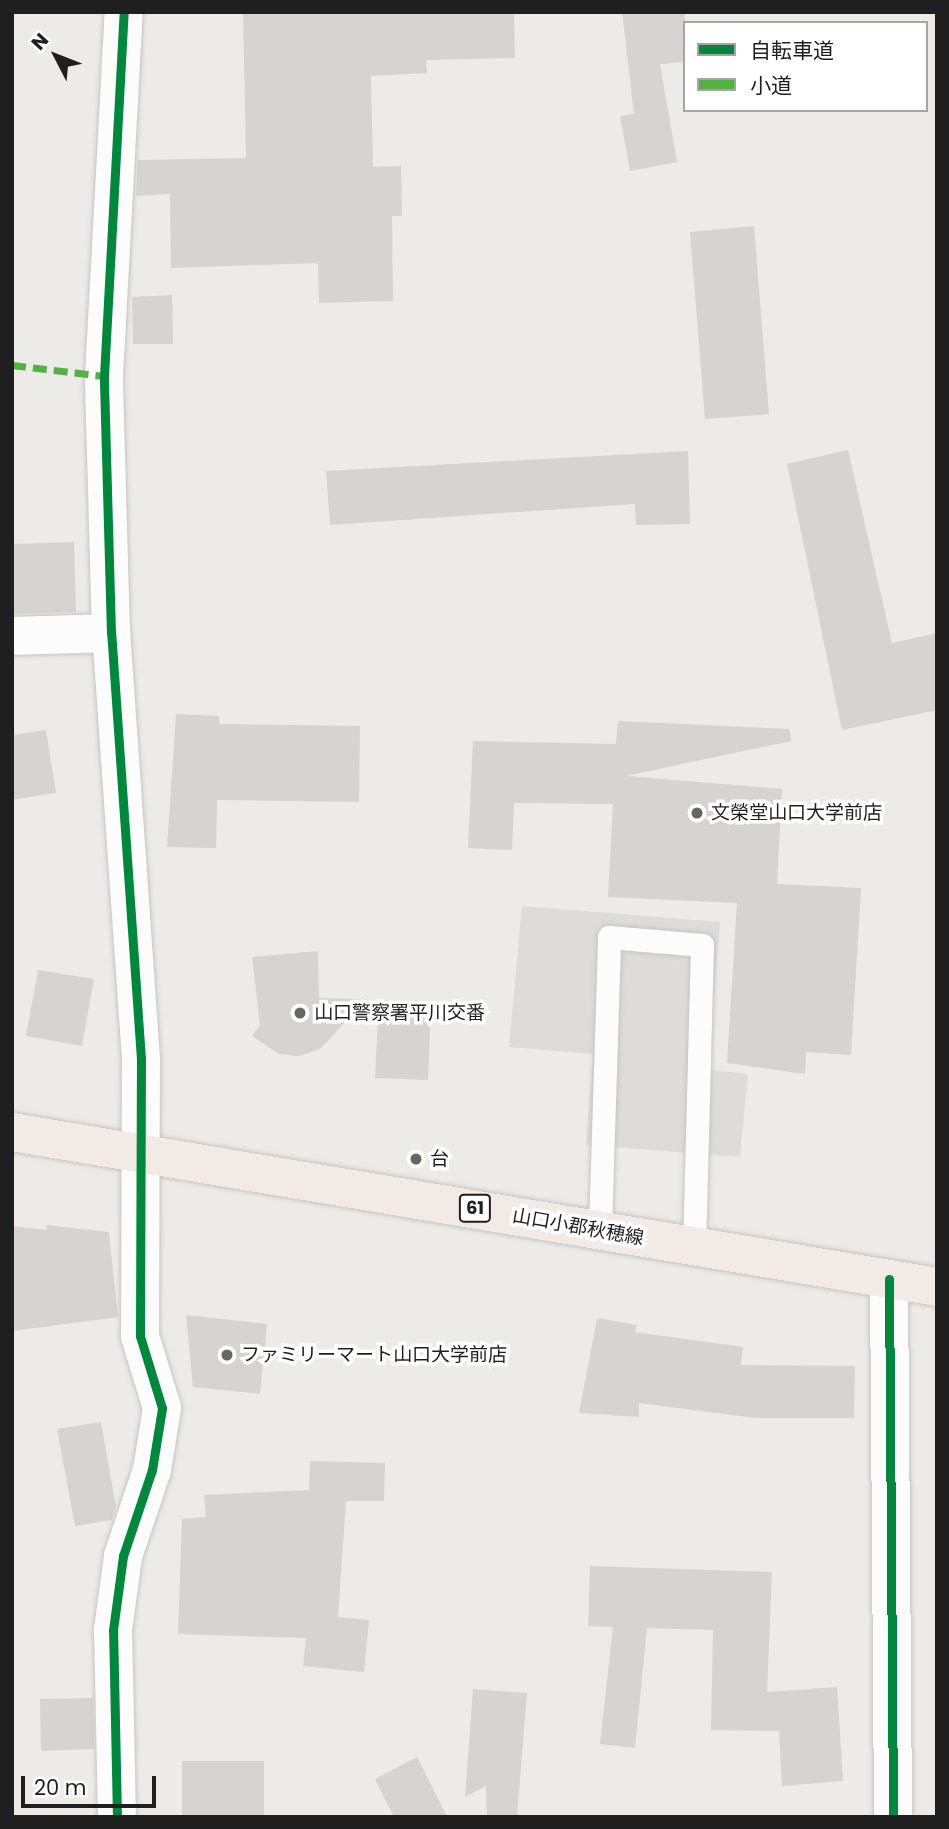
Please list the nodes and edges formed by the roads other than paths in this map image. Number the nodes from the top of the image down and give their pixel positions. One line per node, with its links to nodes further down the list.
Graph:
1 (124, 12): 2 (street)
2 (111, 633): 3 (street); 5 (street)
3 (12, 636)
4 (12, 1132): 5 (main road, 山口小郡秋穂線 / 61)
5 (136, 1151): 6 (main road, 山口小郡秋穂線 / 61); 10 (street)
6 (600, 1229): 7 (main road, 山口小郡秋穂線 / 61); 7 (lane)
7 (694, 1248): 8 (main road, 山口小郡秋穂線 / 61)
8 (889, 1279): 9 (main road, 山口小郡秋穂線 / 61); 11 (street)
9 (937, 1287)
10 (117, 1817)
11 (893, 1817)

